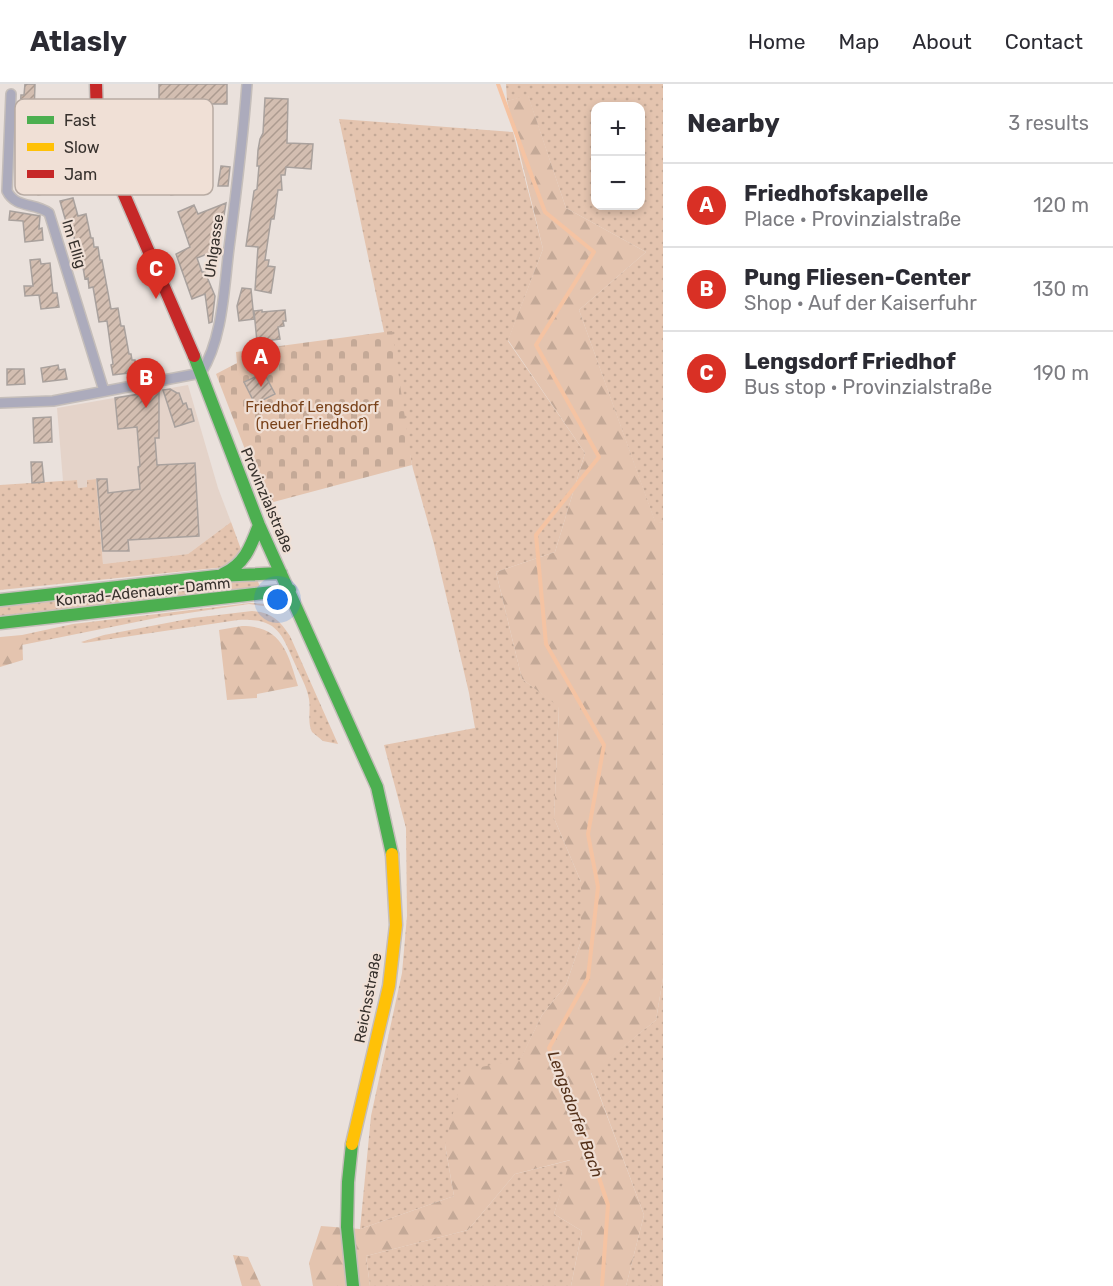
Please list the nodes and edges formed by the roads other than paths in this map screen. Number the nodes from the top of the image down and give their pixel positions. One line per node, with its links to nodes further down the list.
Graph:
1 (96, 84): 4 (main road, Provinzialstraße)
2 (247, 84): 6 (street, Uhlgasse)
3 (11, 94): 7 (street, Im Ellig)
4 (96, 99)
5 (124, 195): 6 (main road, Provinzialstraße)
6 (201, 373): 7 (street); 9 (main road, Provinzialstraße)
7 (104, 391): 8 (street)
8 (0, 403)
9 (259, 525): 10 (main road, Provinzialstraße); 11 (main road)
10 (281, 573): 11 (main road, Konrad-Adenauer-Damm); 12 (main road, Provinzialstraße)
11 (217, 576): 13 (main road, Konrad-Adenauer-Damm)
12 (290, 590): 14 (main road, Konrad-Adenauer-Damm); 15 (main road, Reichsstraße)
13 (0, 600)
14 (0, 623)
15 (353, 1286)

